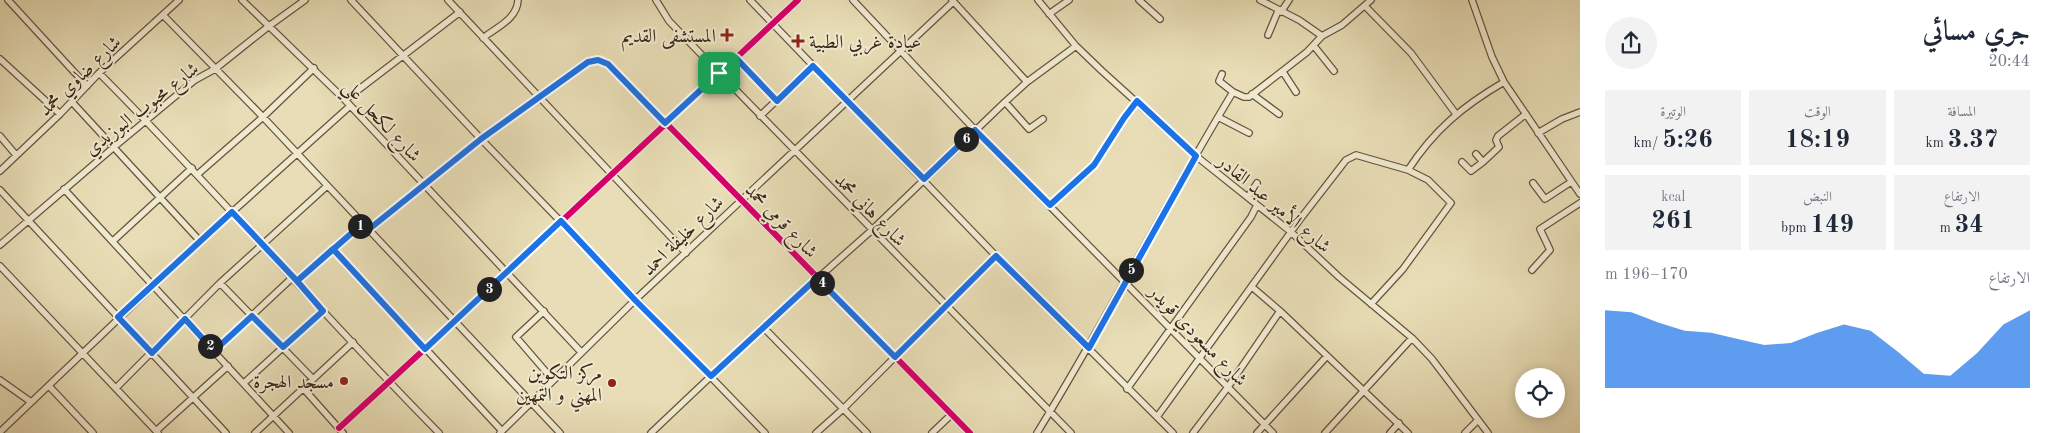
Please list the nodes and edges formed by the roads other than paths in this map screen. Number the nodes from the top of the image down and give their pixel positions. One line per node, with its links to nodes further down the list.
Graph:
1 (8, 0): 47 (street)
2 (179, 0): 24 (street, شارع ضاوي محمد)
3 (242, 0): 27 (street, شارع لكحل علي)
4 (305, 0): 27 (street, شارع محبوب البوزيدي)
5 (351, 0): 34 (street)
6 (448, 0): 22 (street)
7 (518, 0): 30 (street)
8 (656, 0): 43 (street, شارع هاني محمد)
9 (750, 0): 26 (street)
10 (798, 0): 26 (street)
11 (852, 0): 33 (street, شارع مسعودي قويدر)
12 (1038, 0): 23 (street, شارع الأمير عبد القادر)
13 (1069, 0): 23 (street)
14 (1139, 0): 25 (street)
15 (1260, 0): 21 (street)
16 (1289, 0): 21 (street)
17 (1371, 0): 20 (street)
18 (1472, 0): 46 (street)
19 (953, 1): 33 (street, شارع خليفة احمد); 45 (street)
20 (1365, 6): 29 (street); 62 (street)
21 (1280, 11): 28 (street); 29 (street)
22 (460, 12): 30 (street); 34 (street)
23 (1050, 14): 31 (street, شارع الأمير عبد القادر)
24 (163, 15): 39 (street); 42 (street, شارع ضاوي محمد)
25 (1160, 19)
26 (773, 24): 35 (street); 37 (street)
27 (269, 26): 38 (street, شارع لكحل علي); 39 (street, شارع محبوب البوزيدي)
28 (1268, 34)
29 (1322, 36): 32 (street)
30 (483, 38): 51 (street)
31 (1076, 46): 45 (street); 55 (street, شارع الأمير عبد القادر)
32 (1314, 46): 40 (street); 41 (street)
33 (900, 50): 54 (street, شارع خليفة احمد); 70 (street, شارع مسعودي قويدر)
34 (403, 55): 52 (street); 74 (street)
35 (736, 58): 43 (street); 53 (street)
36 (0, 59): 60 (street)
37 (813, 66): 53 (street); 54 (street)
38 (314, 68): 52 (street, شارع لكحل علي); 65 (street)
39 (216, 69): 65 (street); 68 (street, شارع محبوب البوزيدي)
40 (1334, 71)
41 (1283, 72): 49 (street); 50 (street)
42 (99, 73): 47 (street, شارع ضاوي محمد); 68 (street)
43 (719, 73): 64 (street, شارع هاني محمد); 69 (street)
44 (1222, 74): 48 (street)
45 (1027, 82): 57 (street)
46 (1504, 82): 62 (street); 63 (street)
47 (87, 86): 56 (street, شارع ضاوي محمد)
48 (1233, 92): 50 (street); 66 (street)
49 (1296, 92)
50 (1252, 94): 61 (street)
51 (540, 96): 69 (street, شارع قرمي محمد); 74 (street); 87 (street)
52 (345, 100): 58 (street, شارع لكحل علي)
53 (777, 101): 64 (street)
54 (848, 101): 76 (street, شارع خليفة احمد); 88 (street)
55 (1137, 101): 80 (street, شارع الأمير عبد القادر); 101 (street)
56 (72, 102): 60 (street, شارع ضاوي محمد); 75 (street)
57 (1005, 102): 67 (street); 70 (street)
58 (350, 106): 79 (street); 92 (street, شارع لكحل علي)
59 (1580, 112): 72 (street)
60 (60, 114): 78 (street, شارع ضاوي محمد)
61 (1278, 114)
62 (1456, 114): 84 (street)
63 (1526, 114): 72 (street); 82 (street)
64 (760, 116): 76 (street, شارع هاني محمد)
65 (262, 117): 79 (street); 86 (street)
66 (1218, 117): 71 (street); 80 (street)
67 (1042, 119)
68 (146, 120): 75 (street, شارع محبوب البوزيدي); 83 (street)
69 (665, 123): 87 (street); 99 (street, شارع قرمي محمد)
70 (975, 130): 88 (street); 101 (street, شارع مسعودي قويدر)
71 (1249, 133)
72 (1538, 133): 89 (street)
73 (0, 136): 78 (street)
74 (481, 139): 92 (street); 105 (street)
75 (114, 146): 94 (street, شارع محبوب البوزيدي); 97 (street)
76 (794, 152): 99 (street, شارع خليفة احمد); 108 (street, شارع هاني محمد)
77 (1476, 154): 82 (street)
78 (16, 155): 85 (street, شارع ضاوي محمد)
79 (297, 155): 93 (street); 103 (street)
80 (1196, 156): 98 (street, شارع الأمير عبد القادر); 122 (street)
81 (1462, 162): 82 (street)
82 (1483, 162)
83 (192, 168): 86 (street); 97 (street)
84 (1408, 170): 109 (street); 127 (street)
85 (0, 171)
86 (198, 174): 103 (street)
87 (612, 174): 105 (street); 115 (street)
88 (924, 179): 108 (street); 116 (street)
89 (1572, 182): 91 (street); 96 (street)
90 (1257, 183): 98 (street)
91 (1533, 183)
92 (422, 184): 107 (street); 119 (street, شارع لكحل علي)
93 (327, 186): 106 (street); 112 (street)
94 (64, 189): 104 (street, شارع محبوب البوزيدي); 110 (street)
95 (0, 190): 104 (street)
96 (1580, 194)
97 (160, 197): 110 (street); 111 (street)
98 (1248, 197): 102 (street, شارع الأمير عبد القادر)
99 (741, 200): 115 (street, شارع خليفة احمد); 120 (street, شارع قرمي محمد)
100 (1580, 203): 118 (street)
101 (1050, 205): 122 (street, شارع مسعودي قويدر)
102 (1257, 205): 109 (street, شارع الأمير عبد القادر); 137 (street)
103 (232, 212): 111 (street); 112 (street)
104 (29, 221): 113 (street, شارع محبوب البوزيدي); 133 (street)
105 (561, 221): 119 (street); 126 (street)
106 (362, 224): 107 (street); 114 (street)
107 (368, 230): 135 (street)
108 (872, 230): 120 (street); 128 (street, شارع هاني محمد)
109 (1291, 232): 125 (street); 127 (street, شارع الأمير عبد القادر)
110 (113, 241): 124 (street)
111 (200, 241): 124 (street)
112 (262, 244): 121 (street); 123 (street)
113 (0, 246)
114 (333, 249): 121 (street); 142 (street)
115 (686, 253): 126 (street, شارع خليفة احمد)
116 (996, 256): 128 (street); 141 (street)
117 (0, 266): 144 (street)
118 (1532, 270)
119 (506, 272): 130 (street, شارع لكحل علي); 135 (street)
120 (817, 278): 136 (street); 148 (street, شارع قرمي محمد)
121 (295, 279): 129 (street); 132 (street)
122 (1125, 281): 137 (street, شارع مسعودي قويدر); 141 (street)
123 (220, 283): 132 (street); 134 (street)
124 (154, 284): 133 (street); 134 (street)
125 (1252, 287): 131 (street); 149 (street)
126 (635, 300): 145 (street, شارع خليفة احمد); 151 (street)
127 (1371, 304): 138 (street, شارع الأمير عبد القادر)
128 (946, 306): 148 (street); 167 (street, شارع هاني محمد)
129 (323, 311): 139 (street); 140 (street)
130 (544, 311): 145 (street, شارع لكحل علي); 154 (street)
131 (1280, 311): 147 (street); 158 (street)
132 (252, 316): 140 (street); 143 (street)
133 (118, 317): 144 (street); 146 (street)
134 (185, 319): 143 (street); 146 (street)
135 (456, 321): 142 (street); 165 (street)
136 (763, 327): 151 (street); 166 (street)
137 (1171, 329): 149 (street, شارع مسعودي قويدر); 161 (street)
138 (1412, 338): 162 (street); 171 (street, شارع الأمير عبد القادر)
139 (353, 342): 152 (street); 155 (street)
140 (283, 347): 152 (street); 156 (street)
141 (1089, 348): 161 (street); 167 (street)
142 (425, 349): 155 (street); 178 (street)
143 (214, 351): 150 (street)
144 (82, 352): 157 (street); 159 (street)
145 (581, 352): 154 (street, شارع خليفة احمد)
146 (152, 353): 159 (street); 163 (street)
147 (1327, 356): 162 (street); 173 (street)
148 (895, 357): 166 (street); 168 (street, شارع قرمي محمد)
149 (1200, 358): 158 (street, شارع مسعودي قويدر); 170 (street)
150 (228, 366): 156 (street); 163 (street)
151 (711, 376): 175 (street); 186 (street)
152 (313, 379): 160 (street)
153 (0, 380): 164 (street)
154 (554, 380): 165 (street, شارع خليفة احمد)
155 (389, 382): 174 (street); 184 (street)
156 (244, 383): 169 (street)
157 (49, 386): 164 (street); 180 (street)
158 (1228, 387): 173 (street, شارع مسعودي قويدر); 193 (street)
159 (116, 388): 177 (street)
160 (303, 388): 169 (street); 174 (street)
161 (1127, 388): 170 (street)
162 (1363, 390): 172 (street); 196 (street)
163 (193, 397): 177 (street); 181 (street)
164 (31, 402): 176 (street)
165 (531, 403): 178 (street, شارع خليفة احمد); 185 (street)
166 (843, 408): 187 (street); 188 (street)
167 (1050, 412): 191 (street); 192 (street, شارع هاني محمد)
168 (952, 414): 189 (street); 190 (street, شارع قرمي محمد)
169 (273, 416): 182 (street); 183 (street)
170 (1157, 417): 179 (street)
171 (1478, 420): 199 (street); 200 (street, شارع الأمير عبد القادر)
172 (1399, 423): 197 (street); 198 (street)
173 (1264, 424): 194 (street); 195 (street, شارع مسعودي قويدر)
174 (341, 430)
175 (656, 431)
176 (0, 432)
177 (157, 432)
178 (501, 432)
179 (1170, 432)
180 (93, 433)
181 (226, 433)
182 (255, 433)
183 (289, 433)
184 (439, 433)
185 (560, 433)
186 (765, 433)
187 (816, 433)
188 (867, 433)
189 (932, 433)
190 (970, 433)
191 (1037, 433)
192 (1071, 433)
193 (1193, 433)
194 (1256, 433)
195 (1273, 433)
196 (1325, 433)
197 (1390, 433)
198 (1408, 433)
199 (1464, 433)
200 (1488, 433)

